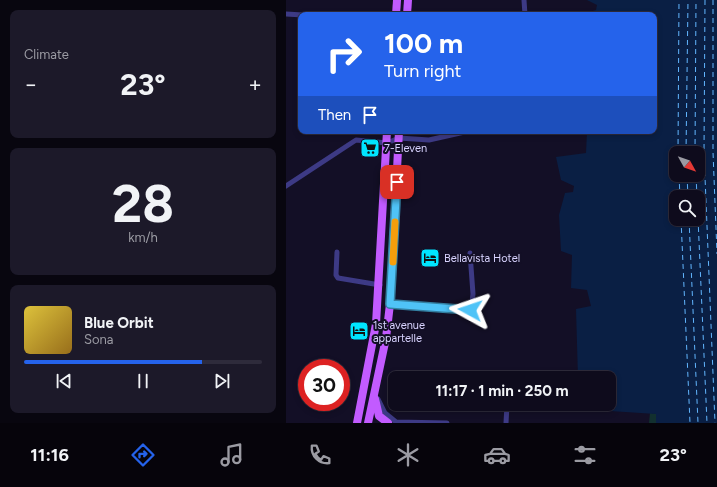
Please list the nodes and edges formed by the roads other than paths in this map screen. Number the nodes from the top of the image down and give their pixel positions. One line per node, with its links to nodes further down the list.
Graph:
1 (397, 0): 4 (main road)
2 (408, 0): 5 (main road)
3 (524, 0): 6 (street)
4 (396, 12)
5 (407, 12)
6 (525, 12)
7 (286, 14): 8 (street)
8 (298, 15)
9 (388, 134): 12 (main road)
10 (456, 134): 11 (street)
11 (399, 135): 12 (street); 17 (main road)
12 (387, 142): 13 (street); 16 (main road)
13 (286, 186)
14 (337, 252): 16 (street)
15 (470, 253): 17 (street)
16 (380, 285): 18 (main road)
17 (390, 304): 19 (main road)
18 (374, 337): 19 (main road); 22 (main road)
19 (386, 338): 20 (main road)
20 (375, 392): 23 (main road); 24 (main road); 25 (street)
21 (507, 411): 26 (street)
22 (360, 421)
23 (368, 423)
24 (388, 423)
25 (447, 423)
26 (506, 423)

